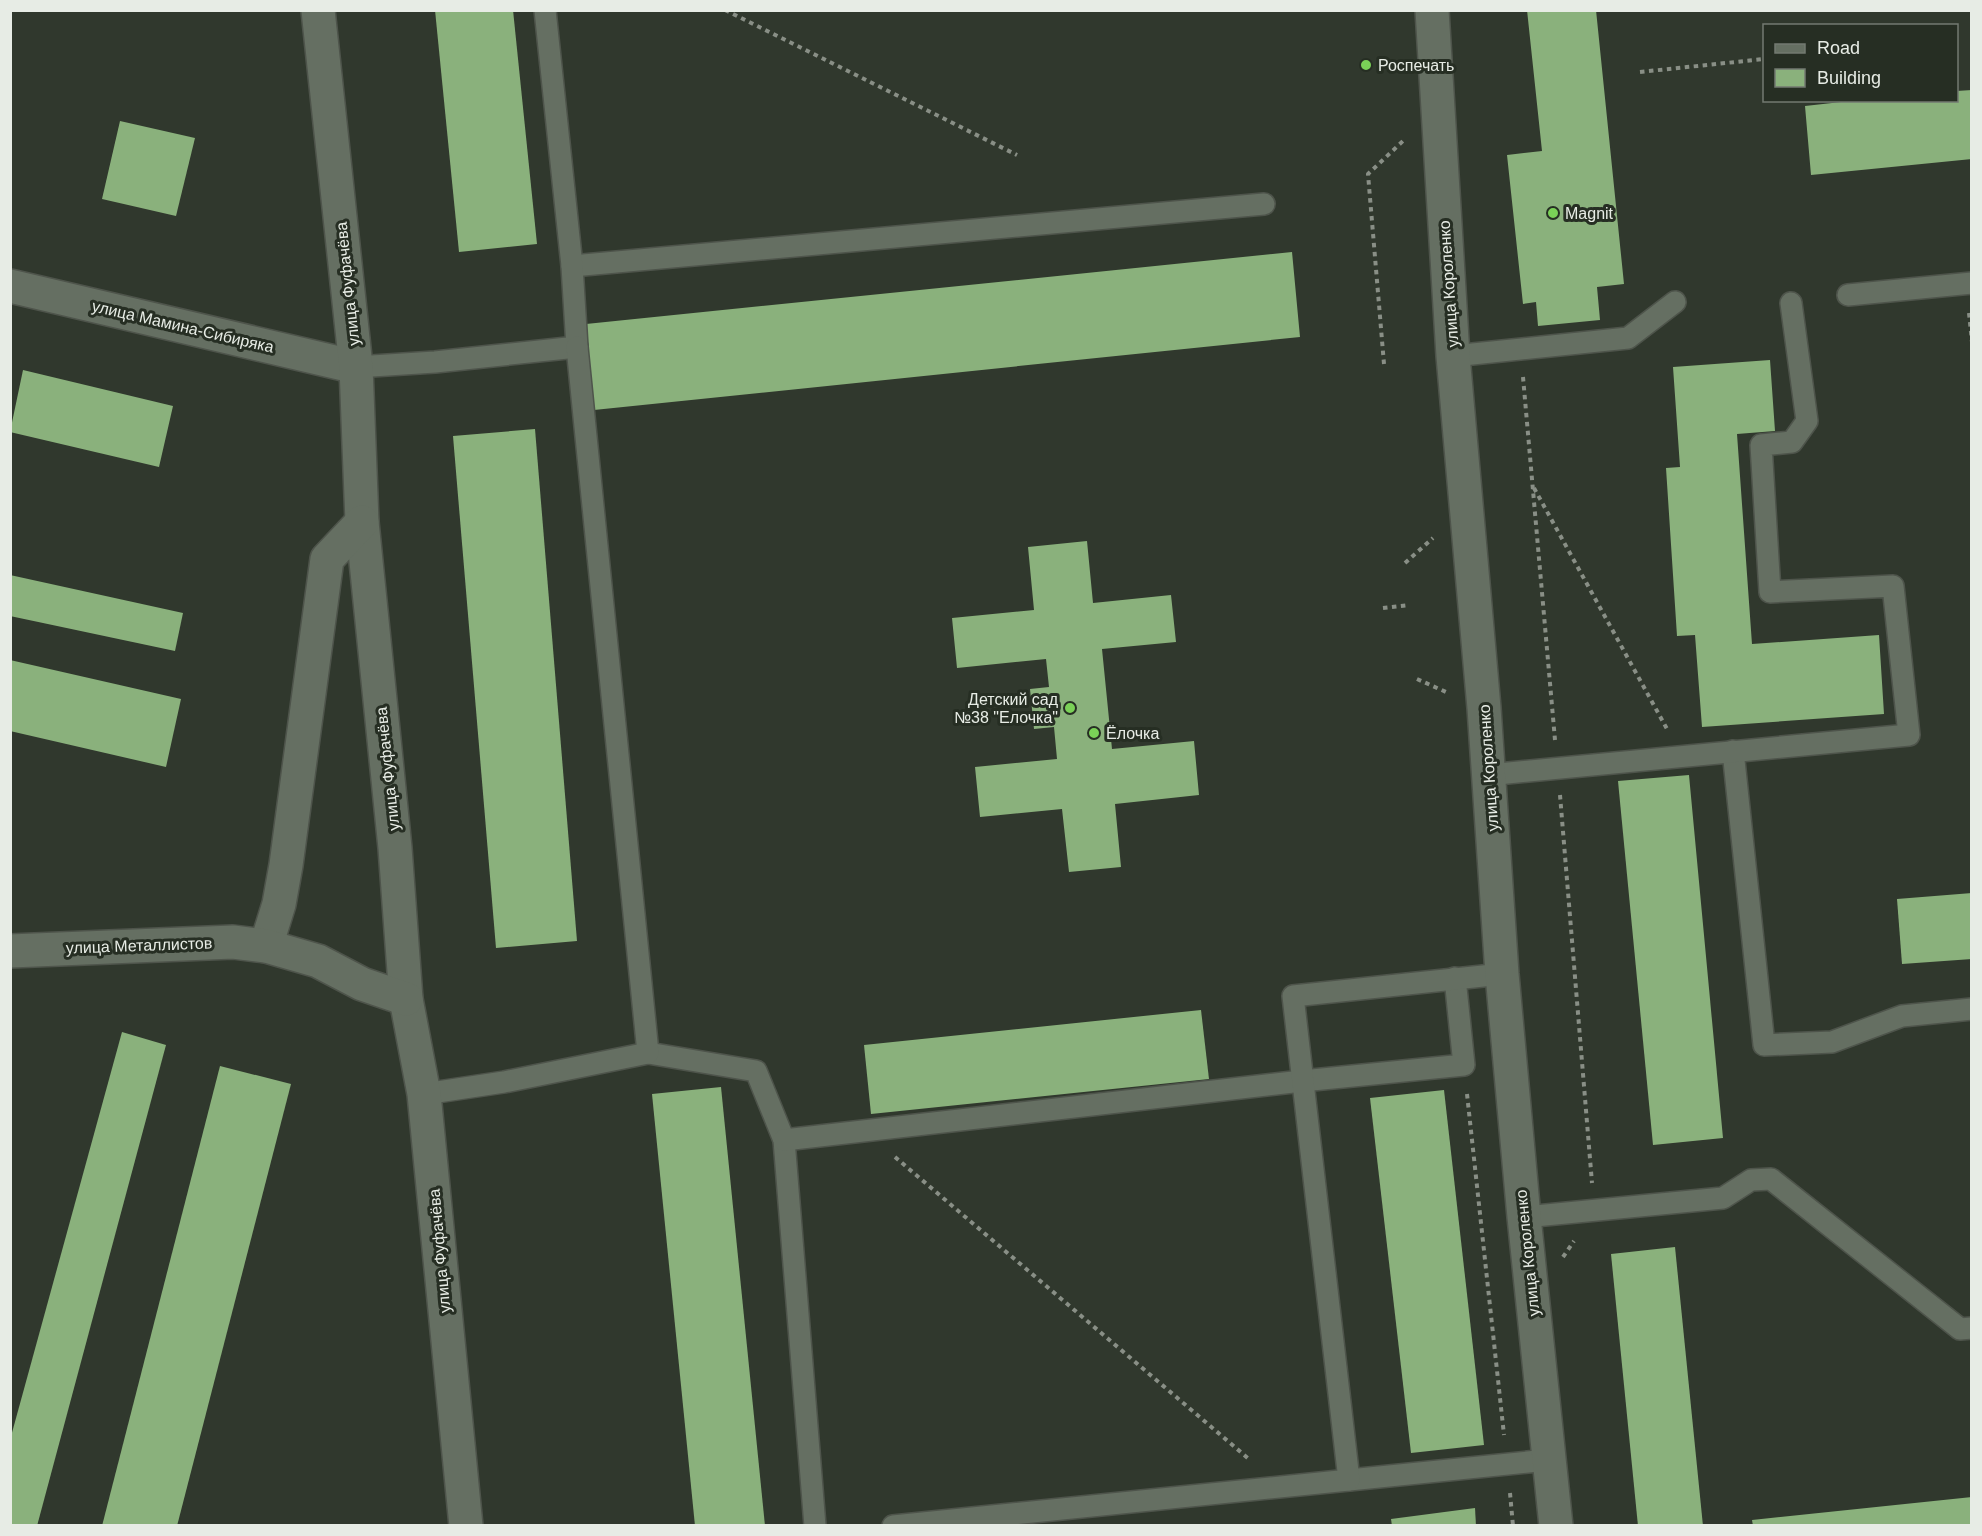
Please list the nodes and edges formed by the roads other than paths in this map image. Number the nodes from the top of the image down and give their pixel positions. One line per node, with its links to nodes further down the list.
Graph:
1 (318, 10): 13 (street, улица Фуфачёва)
2 (545, 10): 5 (lane)
3 (1432, 10): 12 (street, улица Короленко)
4 (1264, 204): 5 (lane)
5 (572, 266): 11 (lane)
6 (1971, 283): 8 (lane)
7 (10, 286): 13 (street, улица Мамина-Сибиряка)
8 (1848, 295)
9 (1675, 302): 12 (lane)
10 (1791, 303): 15 (lane)
11 (577, 347): 13 (lane); 23 (lane)
12 (1453, 356): 16 (street, улица Короленко)
13 (356, 367): 14 (street, улица Фуфачёва)
14 (362, 522): 17 (street); 21 (street, улица Фуфачёва)
15 (1733, 751): 16 (lane); 22 (lane)
16 (1487, 775): 19 (street, улица Короленко)
17 (266, 946): 18 (street, улица Металлистов); 21 (street, улица Металлистов)
18 (10, 951)
19 (1502, 974): 20 (lane); 27 (street, улица Короленко)
20 (1455, 978): 24 (lane); 24 (lane)
21 (406, 999): 25 (street, улица Фуфачёва)
22 (1971, 1009)
23 (648, 1053): 25 (lane); 26 (lane)
24 (1302, 1081): 26 (lane); 30 (lane)
25 (424, 1094): 31 (street, улица Фуфачёва)
26 (784, 1140): 32 (lane)
27 (1524, 1217): 28 (lane); 29 (street, улица Короленко)
28 (1971, 1328)
29 (1548, 1460): 30 (lane); 34 (street, улица Короленко)
30 (1349, 1480): 33 (lane)
31 (466, 1526)
32 (815, 1526)
33 (893, 1526)
34 (1556, 1526)

